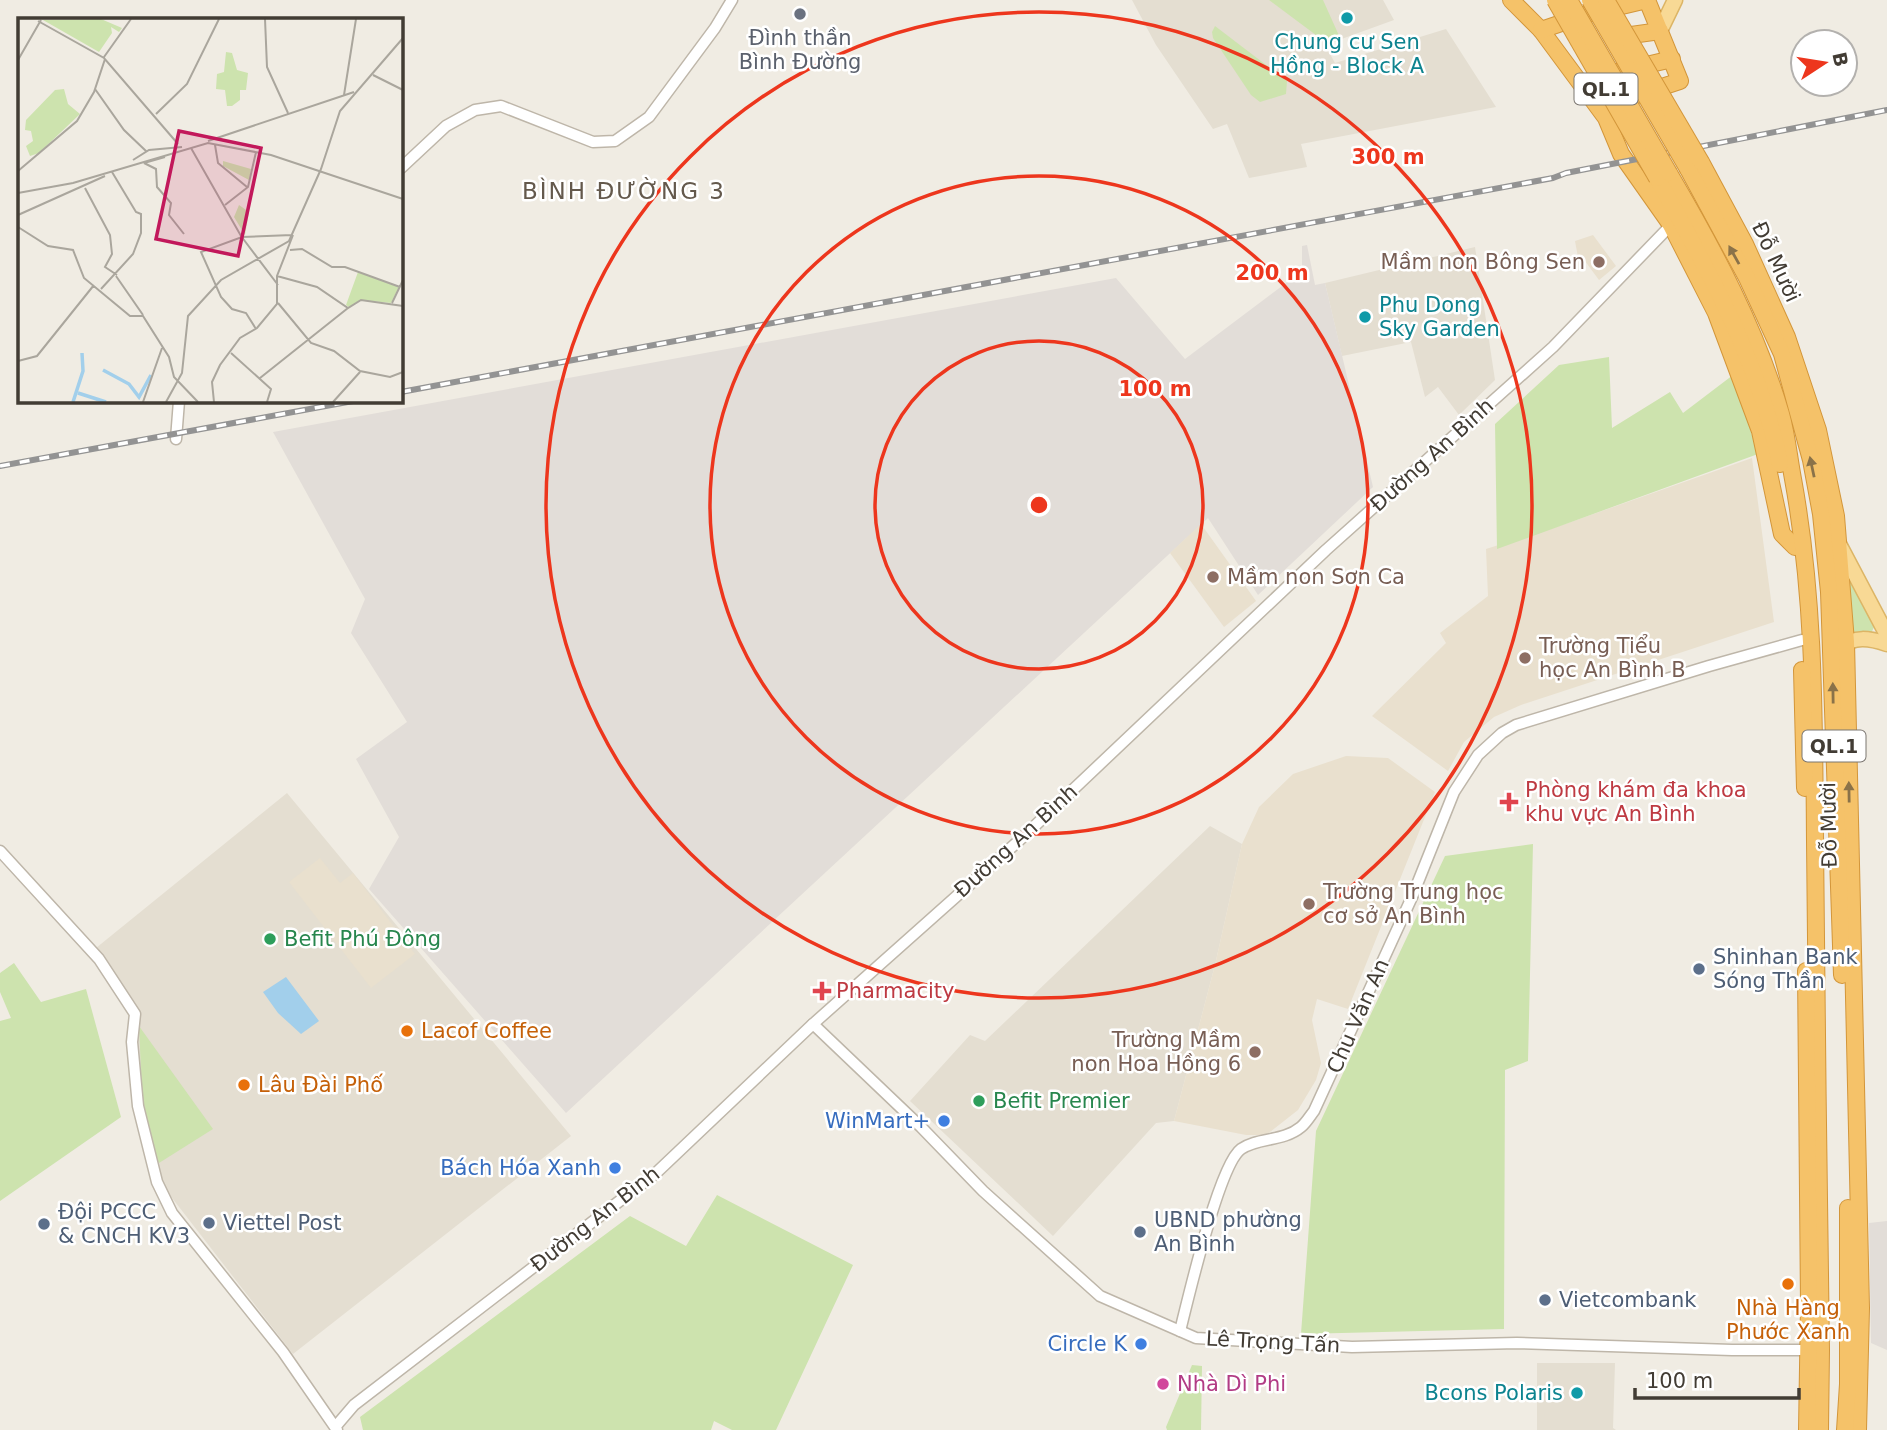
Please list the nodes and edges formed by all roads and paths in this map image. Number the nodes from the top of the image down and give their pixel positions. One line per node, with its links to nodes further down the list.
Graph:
1 (733, 0): 17 (street)
2 (1511, 0): 9 (highway)
3 (1555, 0): 18 (highway, QL.1, bridge)
4 (1569, 0): 18 (highway, QL.1, bridge)
5 (1590, 0): 16 (highway, QL.1, bridge)
6 (1606, 0): 16 (highway, QL.1, bridge)
7 (1647, 0): 10 (highway); 11 (highway)
8 (1675, 0): 11 (main road)
9 (1522, 6): 10 (highway)
10 (1541, 30): 12 (highway, QL.1)
11 (1660, 31): 12 (highway); 13 (highway)
12 (1556, 49): 14 (highway, QL.1)
13 (1672, 59): 14 (highway); 15 (highway)
14 (1580, 81): 15 (highway, QL.1)
15 (1598, 110): 19 (highway, QL.1)
16 (1694, 166): 22 (highway, Đỗ Mười / QL.1, one-way to 16); 23 (highway, Đỗ Mười / QL.1)
17 (402, 167)
18 (1663, 175): 24 (highway, QL.1); 26 (highway, Đỗ Mười / QL.1)
19 (1671, 225): 24 (highway, QL.1); 31 (street, Đường An Bình)
20 (179, 402): 21 (street)
21 (176, 439)
22 (1821, 514): 23 (main road); 29 (highway, Đỗ Mười / QL.1)
23 (1838, 543): 25 (main road); 27 (highway, Đỗ Mười / QL.1)
24 (1795, 547): 26 (highway, QL.1)
25 (1887, 635)
26 (1806, 639): 32 (street, Chu Văn An); 33 (highway, Đỗ Mười / QL.1)
27 (1846, 642): 28 (main road); 29 (main road); 34 (highway, Đỗ Mười / QL.1, one-way to 27)
28 (1887, 644)
29 (1832, 651): 34 (highway, Đỗ Mười / QL.1, one-way to 29)
30 (0, 851): 35 (street)
31 (813, 1024): 32 (street, Lê Trọng Tấn); 35 (street, Đường An Bình)
32 (1180, 1331): 33 (street, Lê Trọng Tấn)
33 (1814, 1350): 34 (highway); 36 (highway, Đỗ Mười / QL.1); 37 (highway, Đỗ Mười / QL.1)
34 (1854, 1350): 38 (highway, Đỗ Mười / QL.1); 39 (highway, Đỗ Mười / QL.1)
35 (337, 1429)
36 (1807, 1430)
37 (1820, 1430)
38 (1845, 1430)
39 (1858, 1430)

